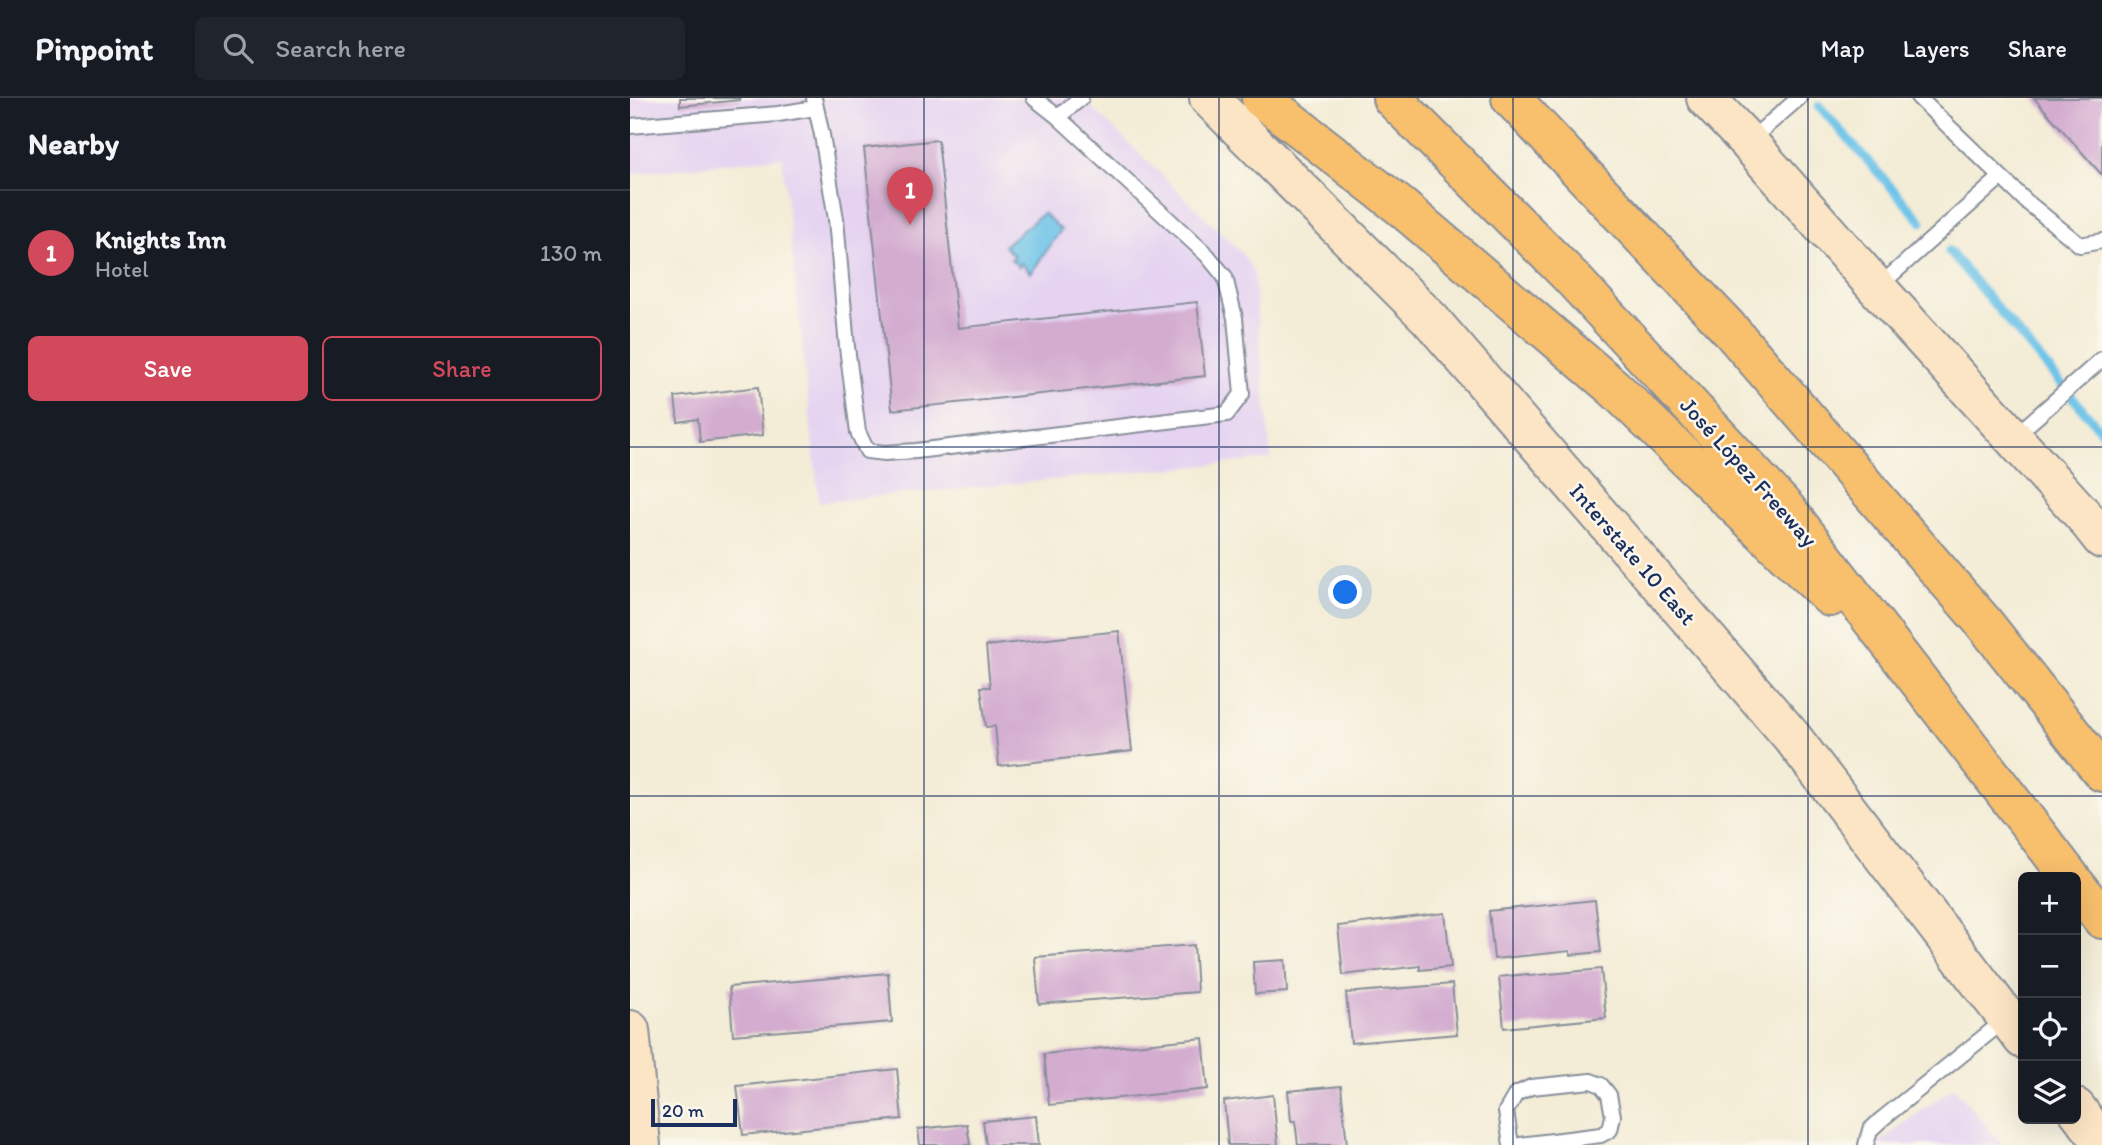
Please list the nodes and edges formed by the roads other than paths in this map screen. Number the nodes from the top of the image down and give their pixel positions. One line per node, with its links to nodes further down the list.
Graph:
1 (1034, 98): 11 (lane)
2 (1081, 98): 11 (lane)
3 (1209, 98): 25 (main road, Interstate 10 East)
4 (1261, 98): 20 (highway)
5 (1392, 98): 20 (highway, José López Freeway)
6 (1511, 98): 21 (highway)
7 (1706, 98): 12 (main road)
8 (1799, 98): 12 (lane)
9 (1919, 98): 14 (lane)
10 (814, 103): 11 (lane); 13 (lane)
11 (1058, 117)
12 (1740, 123): 16 (main road)
13 (630, 126)
14 (2001, 177): 15 (lane); 16 (lane)
15 (2102, 241)
16 (1877, 288): 18 (main road)
17 (2102, 359): 18 (lane)
18 (2013, 438): 19 (main road)
19 (2102, 539)
20 (1926, 691): 22 (highway, José López Freeway)
21 (2102, 772)
22 (2066, 872)
23 (2081, 892): 24 (highway)
24 (2102, 919)
25 (2015, 1028): 32 (lane)
26 (630, 1030): 29 (main road)
27 (2081, 1115): 28 (main road)
28 (2102, 1142)
29 (641, 1145)
30 (1511, 1145): 31 (lane)
31 (1520, 1145)
32 (1866, 1145)

